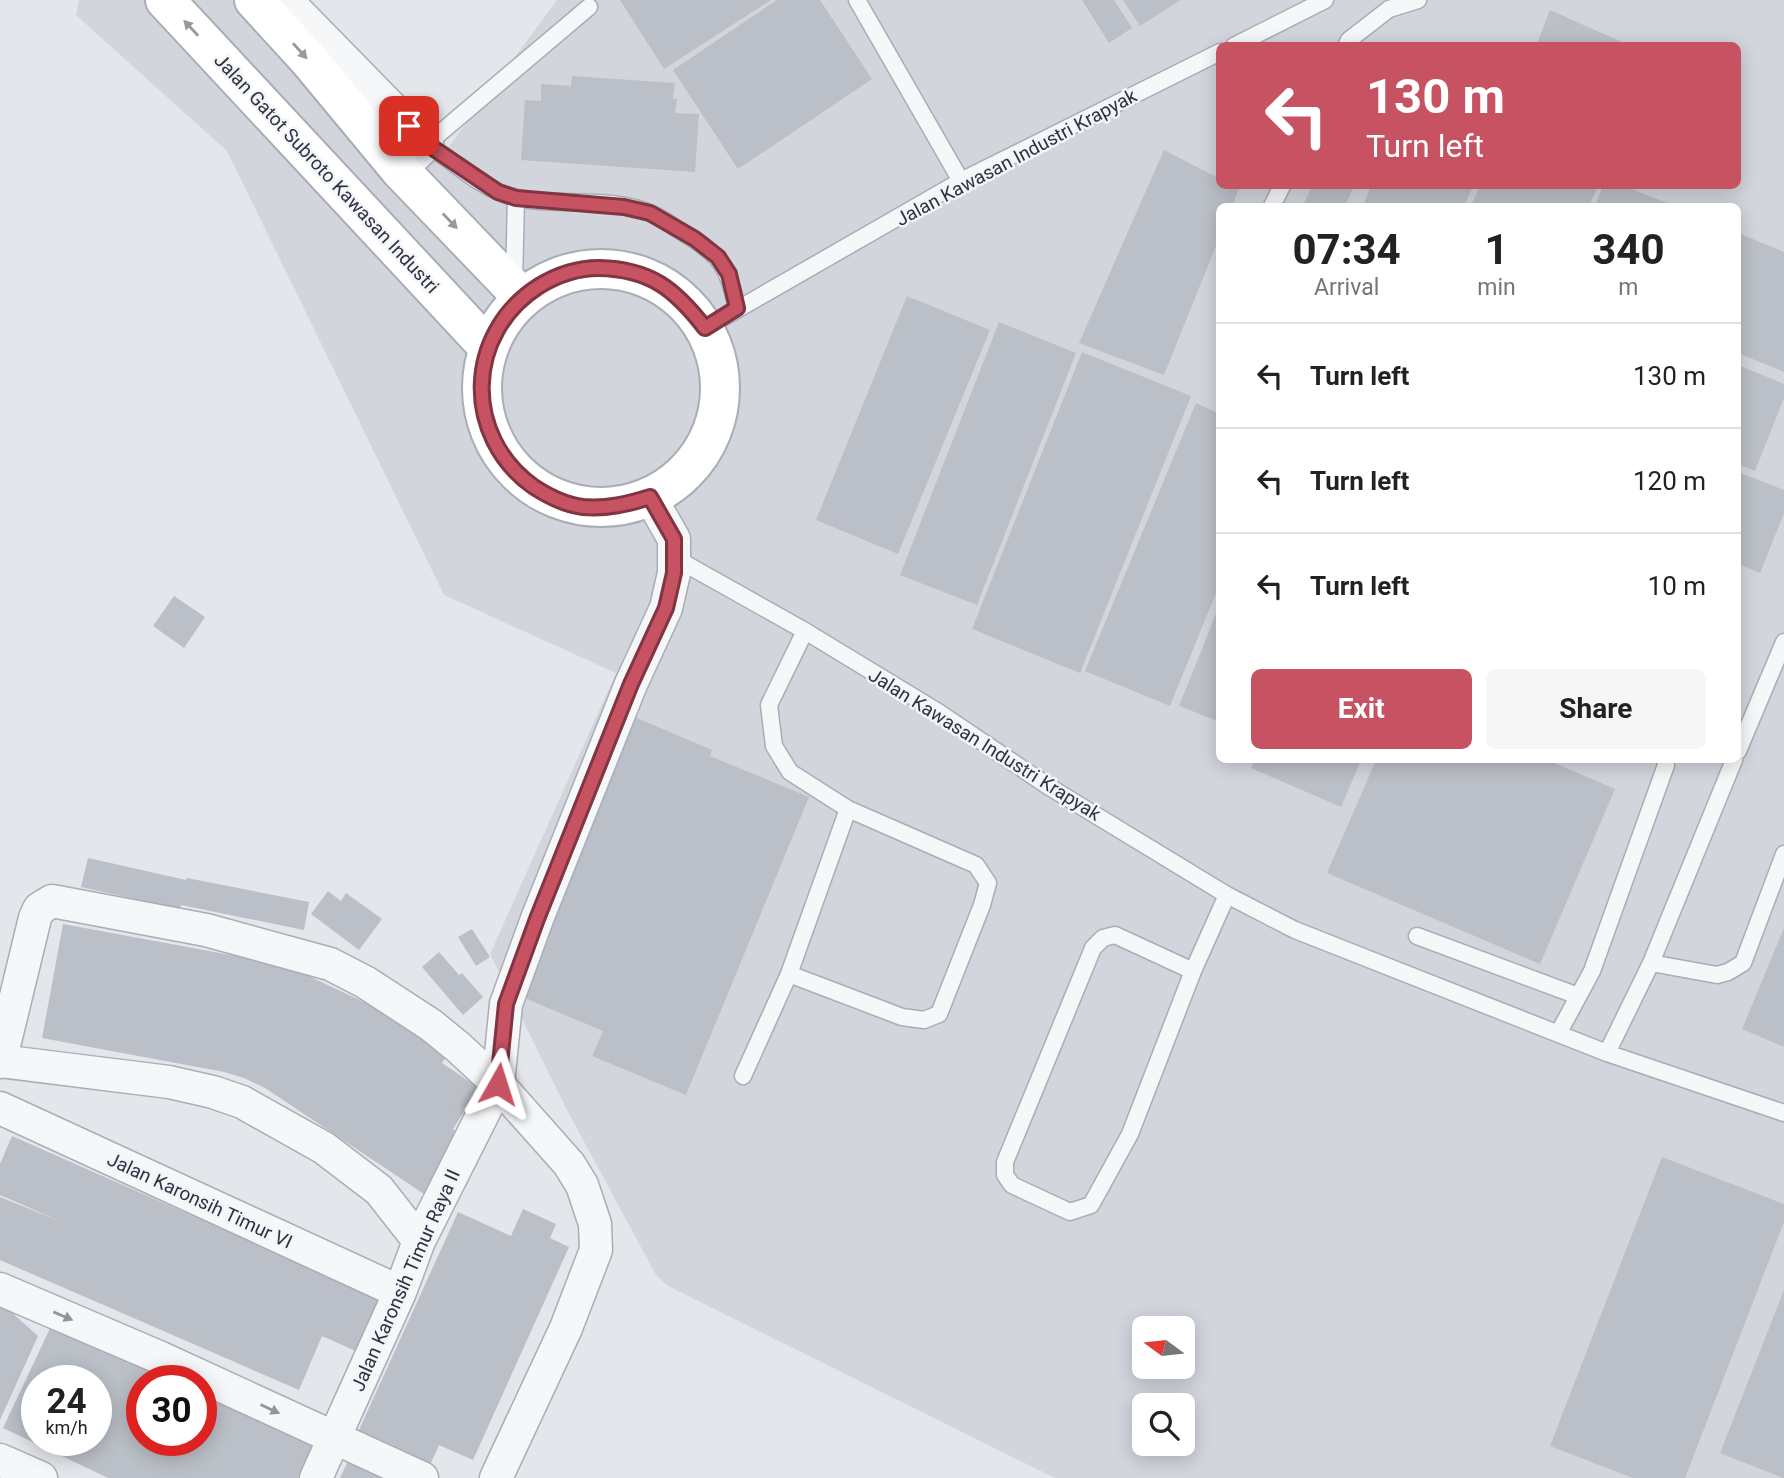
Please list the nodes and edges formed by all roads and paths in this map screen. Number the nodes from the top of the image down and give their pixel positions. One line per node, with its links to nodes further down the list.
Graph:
1 (165, 0): 17 (street, Jalan Gatot Subroto Kawasan Industri, one-way to 1)
2 (254, 0): 11 (street, one-way to 11)
3 (286, 0): 11 (street)
4 (857, 0): 12 (lane)
5 (1325, 0): 8 (lane)
6 (1418, 0): 9 (lane)
7 (589, 7): 11 (lane)
8 (1242, 42)
9 (1348, 42)
10 (1216, 54): 12 (lane, Jalan Kawasan Industri Krapyak)
11 (414, 157): 13 (lane); 14 (street, one-way to 14)
12 (961, 181): 15 (lane, Jalan Kawasan Industri Krapyak)
13 (516, 198): 14 (lane); 15 (lane)
14 (518, 292): 16 (street); 17 (street)
15 (737, 308): 16 (lane, Jalan Kawasan Industri Krapyak)
16 (705, 328): 18 (street)
17 (488, 347): 18 (street)
18 (650, 497): 19 (street)
19 (676, 558): 20 (lane, Jalan Kawasan Industri Krapyak); 37 (street)
20 (805, 631): 25 (lane); 27 (lane, Jalan Kawasan Industri Krapyak)
21 (1784, 642): 22 (lane)
22 (1741, 744)
23 (1666, 763): 32 (lane)
24 (1733, 763): 29 (lane)
25 (848, 809): 31 (lane); 31 (lane)
26 (1784, 853): 29 (lane)
27 (1227, 895): 30 (lane); 33 (lane, Jalan Kawasan Industri Krapyak)
28 (1417, 936): 32 (lane)
29 (1651, 963): 34 (lane)
30 (1193, 971): 30 (lane)
31 (789, 974): 36 (lane)
32 (1578, 996): 33 (lane)
33 (1558, 1034): 34 (lane, Jalan Kawasan Industri Krapyak)
34 (1607, 1053): 39 (lane, Jalan Kawasan Industri Krapyak)
35 (0, 1062): 37 (street); 40 (street)
36 (743, 1076)
37 (498, 1084): 40 (street, Jalan Karonsih Timur Raya II); 48 (street)
38 (0, 1108): 42 (street, Jalan Karonsih Timur VI)
39 (1784, 1113)
40 (419, 1241): 42 (street, Jalan Karonsih Timur Raya II)
41 (0, 1289): 43 (street, one-way to 43)
42 (400, 1292): 43 (street, Jalan Karonsih Timur Raya II)
43 (333, 1438): 46 (street, Jalan Karonsih Timur Raya II); 47 (street)
44 (0, 1460): 45 (street)
45 (41, 1478)
46 (316, 1478)
47 (422, 1478)
48 (496, 1478)

